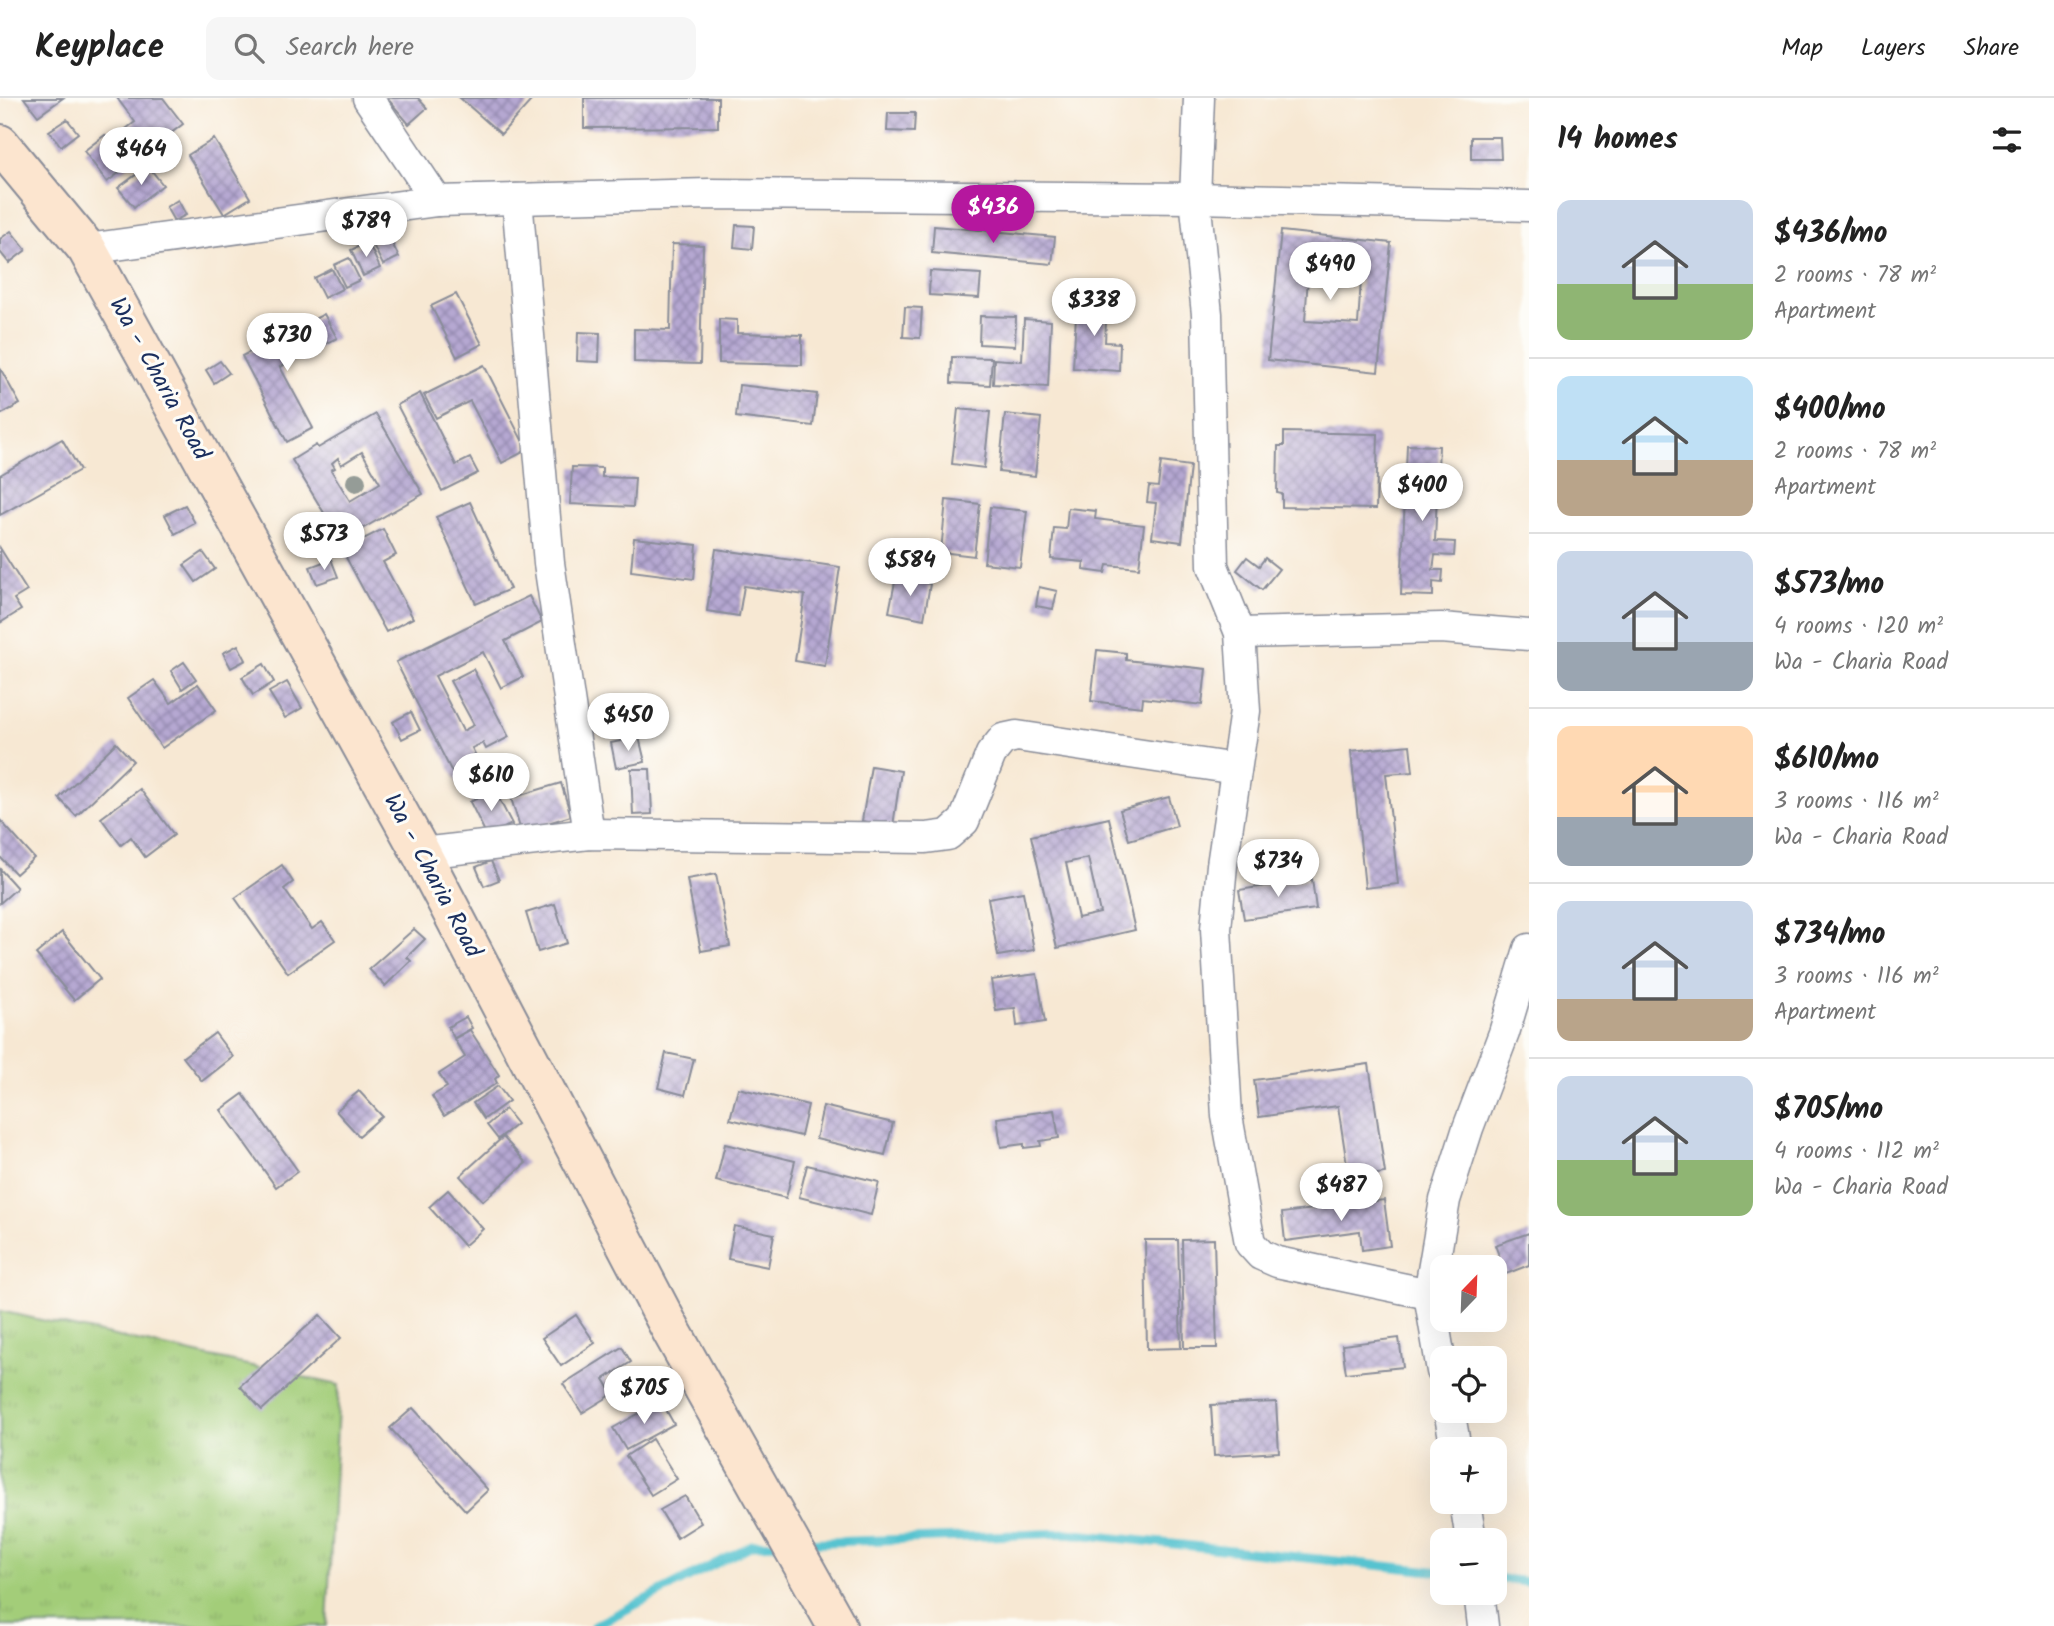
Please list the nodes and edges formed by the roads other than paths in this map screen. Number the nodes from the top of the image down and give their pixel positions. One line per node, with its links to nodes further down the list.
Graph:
1 (368, 98): 6 (street)
2 (1199, 98): 4 (street)
3 (0, 144): 8 (street, Wa - Charia Road)
4 (1195, 198): 5 (street); 7 (street); 9 (street)
5 (517, 200): 6 (street); 12 (street)
6 (437, 201): 8 (street)
7 (1529, 206)
8 (87, 248): 13 (street, Wa - Charia Road)
9 (1240, 633): 10 (street); 11 (street)
10 (1529, 635)
11 (1236, 769): 12 (street); 15 (street)
12 (589, 834): 13 (street)
13 (421, 853): 18 (street, Wa - Charia Road)
14 (1529, 949): 15 (street)
15 (1429, 1294): 16 (street)
16 (1438, 1346)
17 (1481, 1605): 19 (street)
18 (836, 1626)
19 (1483, 1626)

